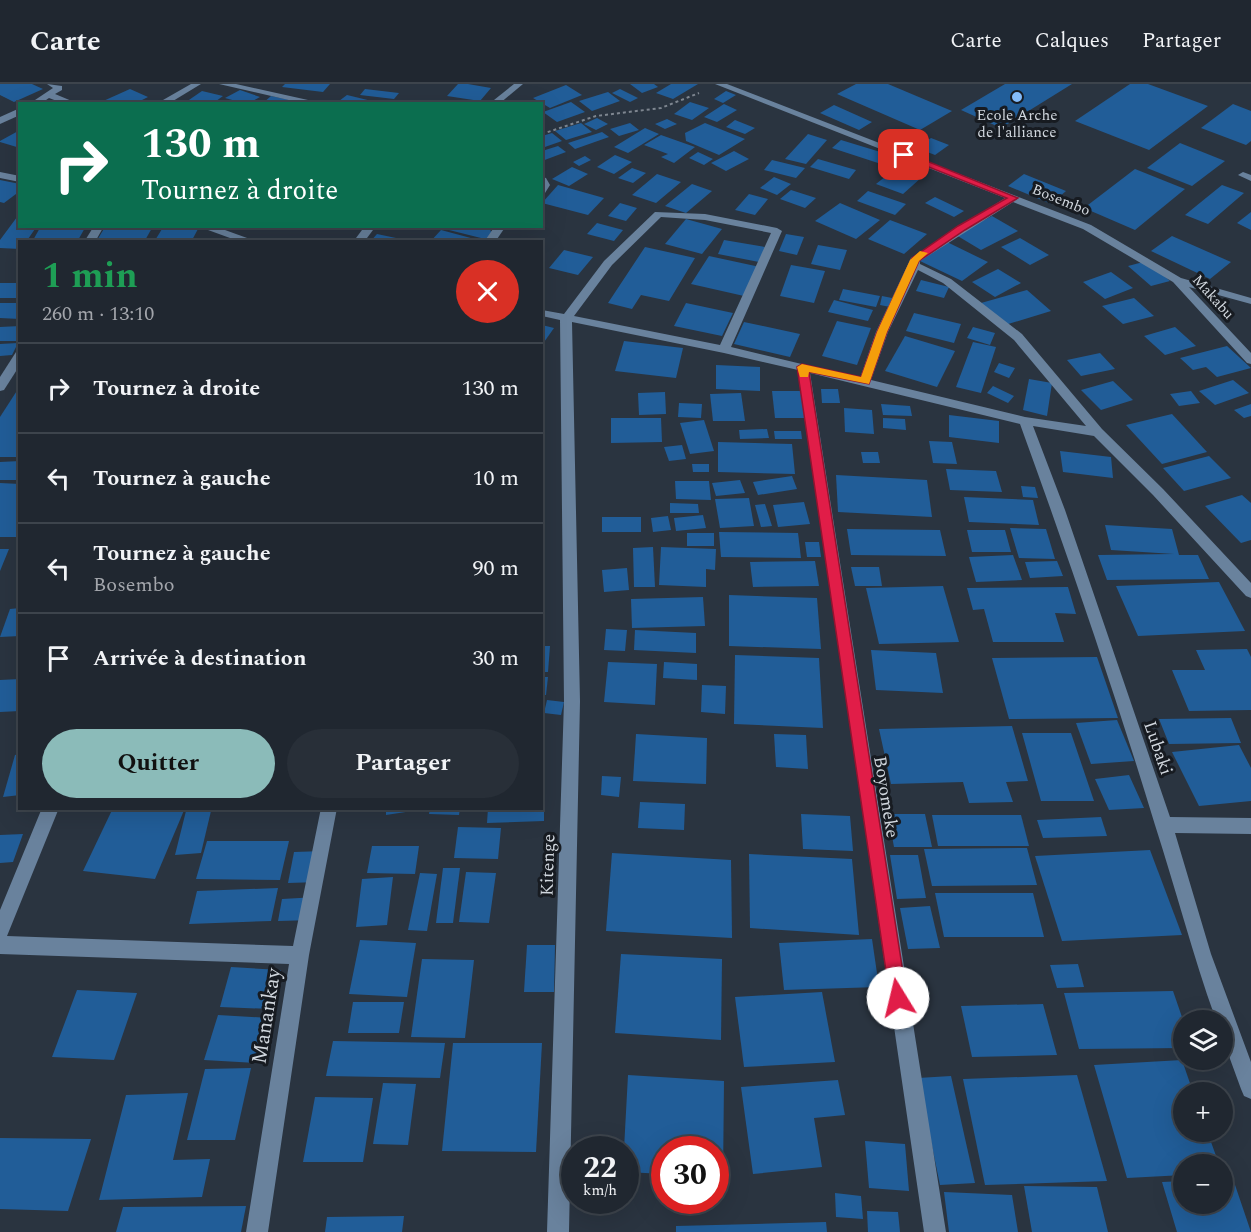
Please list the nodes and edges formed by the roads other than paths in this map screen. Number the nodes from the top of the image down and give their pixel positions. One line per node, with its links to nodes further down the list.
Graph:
1 (51, 84): 8 (street)
2 (197, 84): 11 (street)
3 (223, 84): 7 (street)
4 (278, 84): 7 (street)
5 (519, 84): 14 (street)
6 (719, 84): 19 (street, Bosembo)
7 (270, 92): 12 (street); 13 (street)
8 (49, 95): 9 (street); 10 (street)
9 (37, 102)
10 (69, 102)
11 (164, 102)
12 (258, 102)
13 (313, 102)
14 (496, 102)
15 (18, 112): 16 (street)
16 (0, 121)
17 (0, 175): 18 (street)
18 (18, 179)
19 (1014, 198): 24 (street); 25 (street, Bosembo)
20 (214, 228): 22 (street)
21 (369, 228): 23 (street)
22 (247, 240)
23 (360, 240)
24 (915, 265): 33 (street); 36 (street)
25 (1178, 280): 26 (street, Bosembo); 31 (street, Makabu)
26 (1251, 301)
27 (543, 313): 28 (street)
28 (566, 319): 29 (street); 29 (street); 47 (street, Kitenge)
29 (724, 349): 32 (street)
30 (18, 358): 34 (street)
31 (1251, 360)
32 (802, 367): 33 (street); 48 (street, Boyomeke)
33 (865, 381): 35 (street)
34 (0, 387)
35 (1025, 421): 36 (street); 40 (street, Lubaki)
36 (1098, 432): 37 (street)
37 (1251, 592)
38 (50, 810): 42 (street)
39 (329, 810): 44 (street, Manankay)
40 (1164, 825): 41 (street); 45 (street, Lubaki)
41 (1251, 826)
42 (0, 931)
43 (0, 945): 44 (street)
44 (300, 955): 46 (street, Manankay)
45 (1251, 1089)
46 (257, 1232)
47 (558, 1232)
48 (934, 1232)

